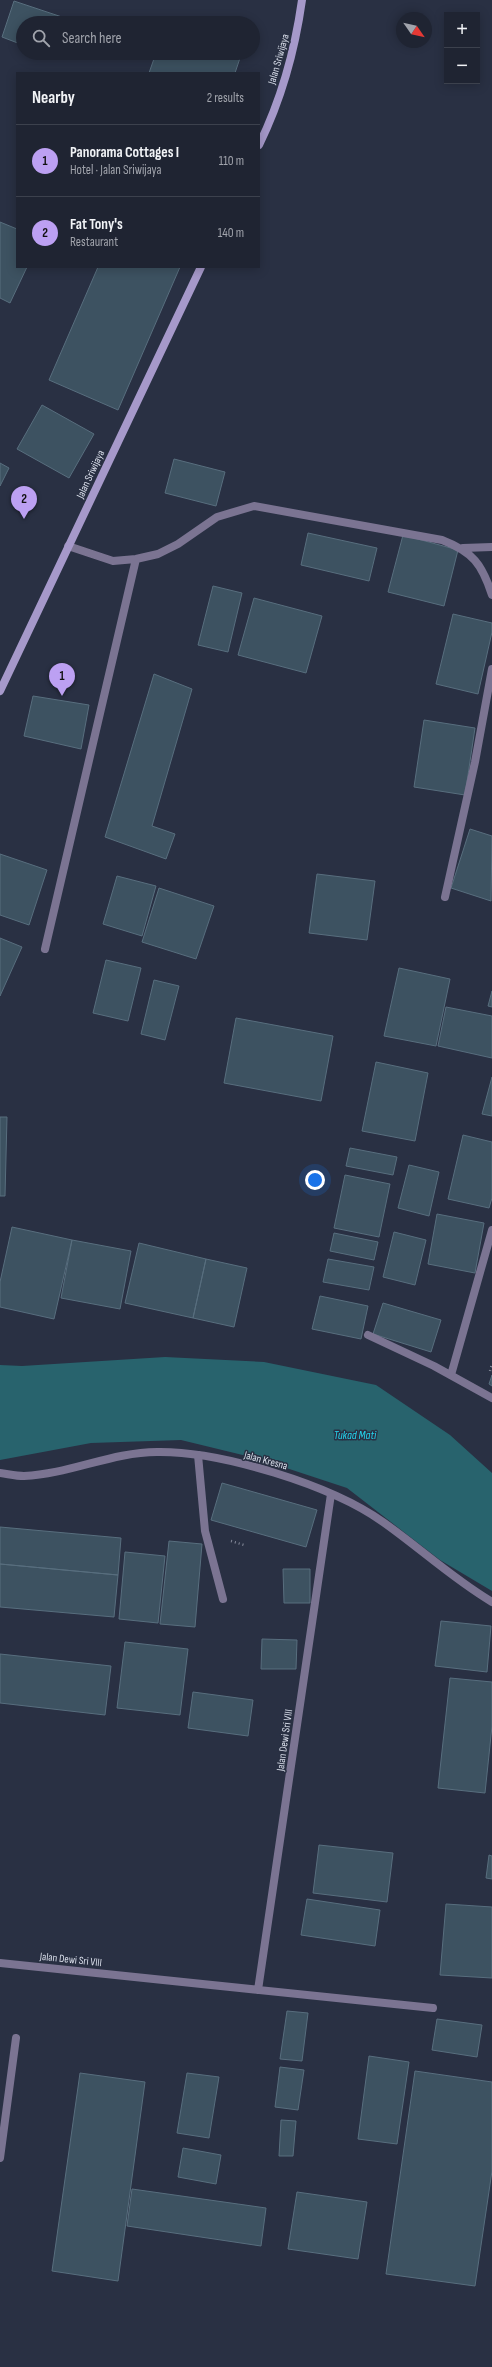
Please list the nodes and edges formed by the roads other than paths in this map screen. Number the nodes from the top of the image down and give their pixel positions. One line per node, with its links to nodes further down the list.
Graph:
1 (302, 0): 2 (street, Jalan Sriwijaya)
2 (260, 142)
3 (201, 268): 4 (street, Jalan Sriwijaya)
4 (68, 546): 7 (street); 10 (street, Jalan Sriwijaya)
5 (492, 547): 6 (street)
6 (463, 548): 7 (street); 8 (street)
7 (136, 559): 12 (street)
8 (492, 595)
9 (492, 669): 11 (street)
10 (0, 691)
11 (445, 897)
12 (45, 949)
13 (492, 1230): 15 (street)
14 (368, 1335): 15 (street)
15 (452, 1375): 16 (street)
16 (492, 1398)
17 (198, 1455): 18 (street, Jalan Kresna); 19 (street, Jalan Kresna); 20 (street)
18 (0, 1473)
19 (331, 1494): 21 (street, Jalan Kresna); 23 (street, Jalan Dewi Sri VIII)
20 (223, 1599)
21 (492, 1602)
22 (0, 1963): 23 (street, Jalan Dewi Sri VIII)
23 (258, 1990): 24 (street, Jalan Dewi Sri VIII)
24 (433, 2008)
25 (16, 2038): 26 (street)
26 (0, 2158)

